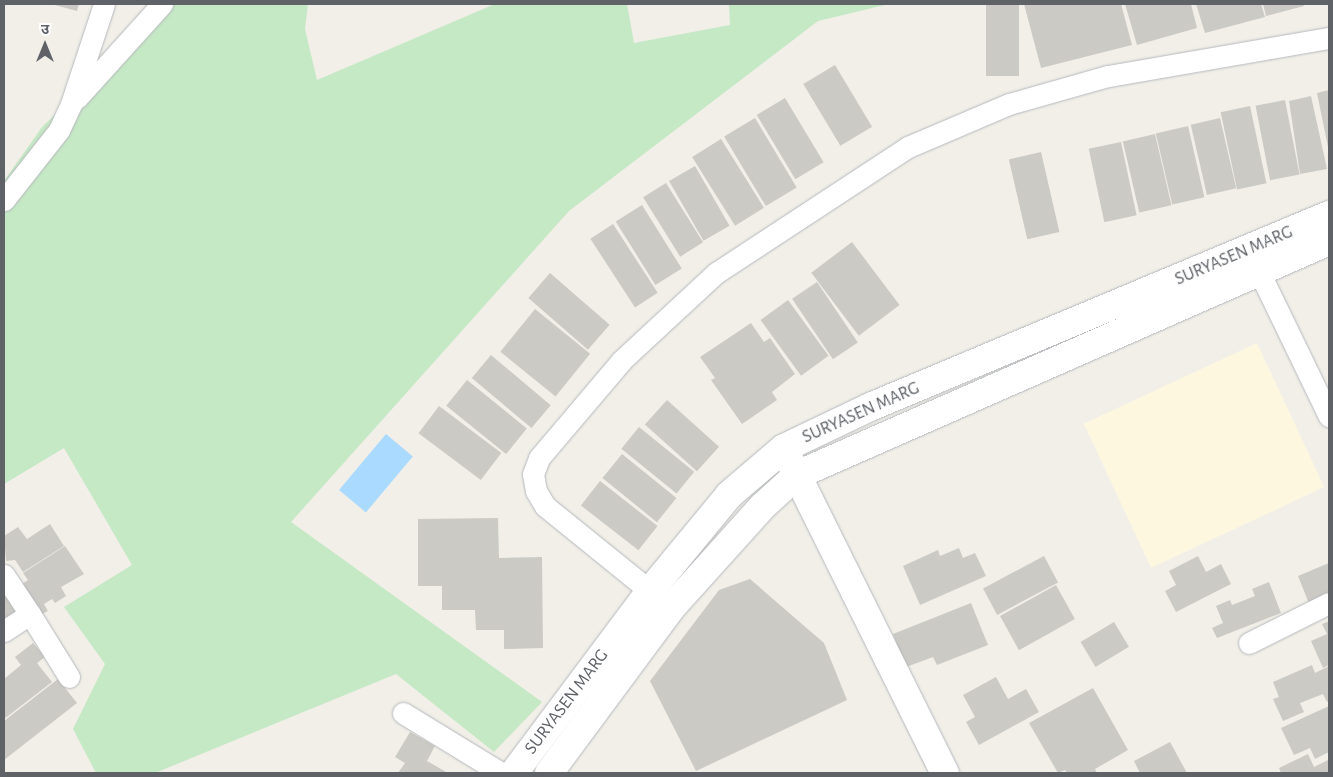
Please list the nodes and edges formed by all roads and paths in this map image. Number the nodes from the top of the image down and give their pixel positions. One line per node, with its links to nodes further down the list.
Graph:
1 (104, 4): 4 (street)
2 (162, 4): 4 (street)
3 (1329, 38): 13 (street)
4 (72, 104): 5 (street)
5 (4, 200)
6 (1329, 215): 8 (street, SURYASEN MARG)
7 (1329, 241): 8 (street, SURYASEN MARG)
8 (1254, 262): 9 (street); 10 (street, SURYASEN MARG); 11 (street, SURYASEN MARG)
9 (1329, 416)
10 (784, 448): 11 (street); 13 (street, SURYASEN MARG)
11 (797, 474): 22 (street, SURYASEN MARG); 23 (street)
12 (4, 575): 15 (street)
13 (650, 591): 21 (street, SURYASEN MARG)
14 (1329, 603): 17 (street)
15 (30, 614): 16 (street); 18 (street)
16 (4, 631)
17 (1249, 643)
18 (70, 677)
19 (403, 713): 20 (street)
20 (501, 773)
21 (514, 773)
22 (549, 773)
23 (945, 773)

